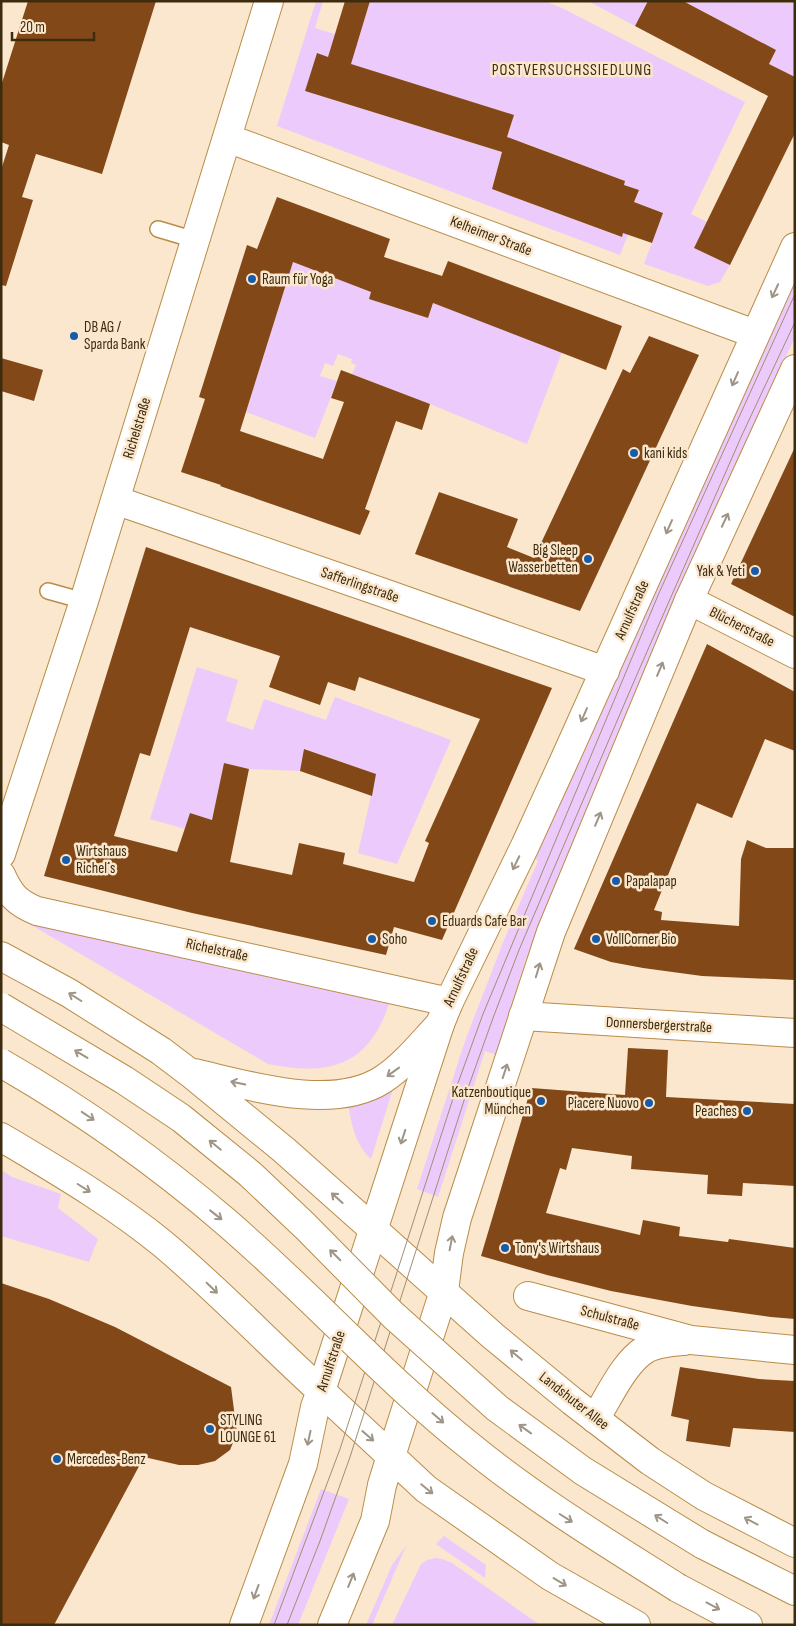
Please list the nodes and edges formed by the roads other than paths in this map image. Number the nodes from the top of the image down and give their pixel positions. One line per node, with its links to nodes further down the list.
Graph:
1 (269, 1): 2 (main road, Richelstraße)
2 (227, 138): 4 (main road, Richelstraße); 6 (main road, Kelheimer Straße)
3 (158, 229): 4 (lane)
4 (195, 240): 8 (main road, Richelstraße)
5 (795, 247): 6 (main road, Arnulfstraße, one-way to 6)
6 (755, 334): 13 (main road, Arnulfstraße, one-way to 13)
7 (795, 370): 10 (main road, one-way to 7)
8 (115, 500): 11 (main road, Richelstraße); 13 (main road, Safferlingstraße)
9 (48, 591): 11 (lane)
10 (689, 600): 12 (main road, Blücherstraße); 19 (main road, one-way to 10)
11 (84, 601): 14 (main road, Richelstraße)
12 (795, 654)
13 (605, 671): 18 (main road, Arnulfstraße, one-way to 18)
14 (1, 854)
15 (1, 876): 18 (main road, Richelstraße)
16 (1, 956): 22 (main road, Landshuter Allee, one-way to 16)
17 (1, 1007): 33 (main road, one-way to 17, bridge)
18 (444, 1013): 22 (main road, one-way to 22); 24 (main road, Arnulfstraße, one-way to 24)
19 (523, 1016): 20 (main road, Donnersbergerstraße); 25 (main road, one-way to 19)
20 (795, 1033)
21 (1, 1063): 37 (main road, one-way to 37, bridge)
22 (190, 1073): 24 (main road, Landshuter Allee, one-way to 22)
23 (1, 1137): 29 (main road, one-way to 29)
24 (374, 1230): 25 (main road, Landshuter Allee); 29 (main road, Arnulfstraße)
25 (444, 1291): 30 (main road, Landshuter Allee, one-way to 25); 31 (main road)
26 (528, 1296): 27 (main road, Schulstraße)
27 (691, 1340): 28 (main road, Schulstraße); 30 (main road, Schulstraße)
28 (795, 1350)
29 (321, 1391): 31 (main road, one-way to 31); 34 (main road, Arnulfstraße, one-way to 34)
30 (596, 1419): 32 (main road, Landshuter Allee, one-way to 30)
31 (391, 1456): 35 (main road, one-way to 31); 36 (main road, one-way to 36)
32 (795, 1543)
33 (795, 1591)
34 (244, 1625)
35 (332, 1625)
36 (636, 1625)
37 (748, 1625)

